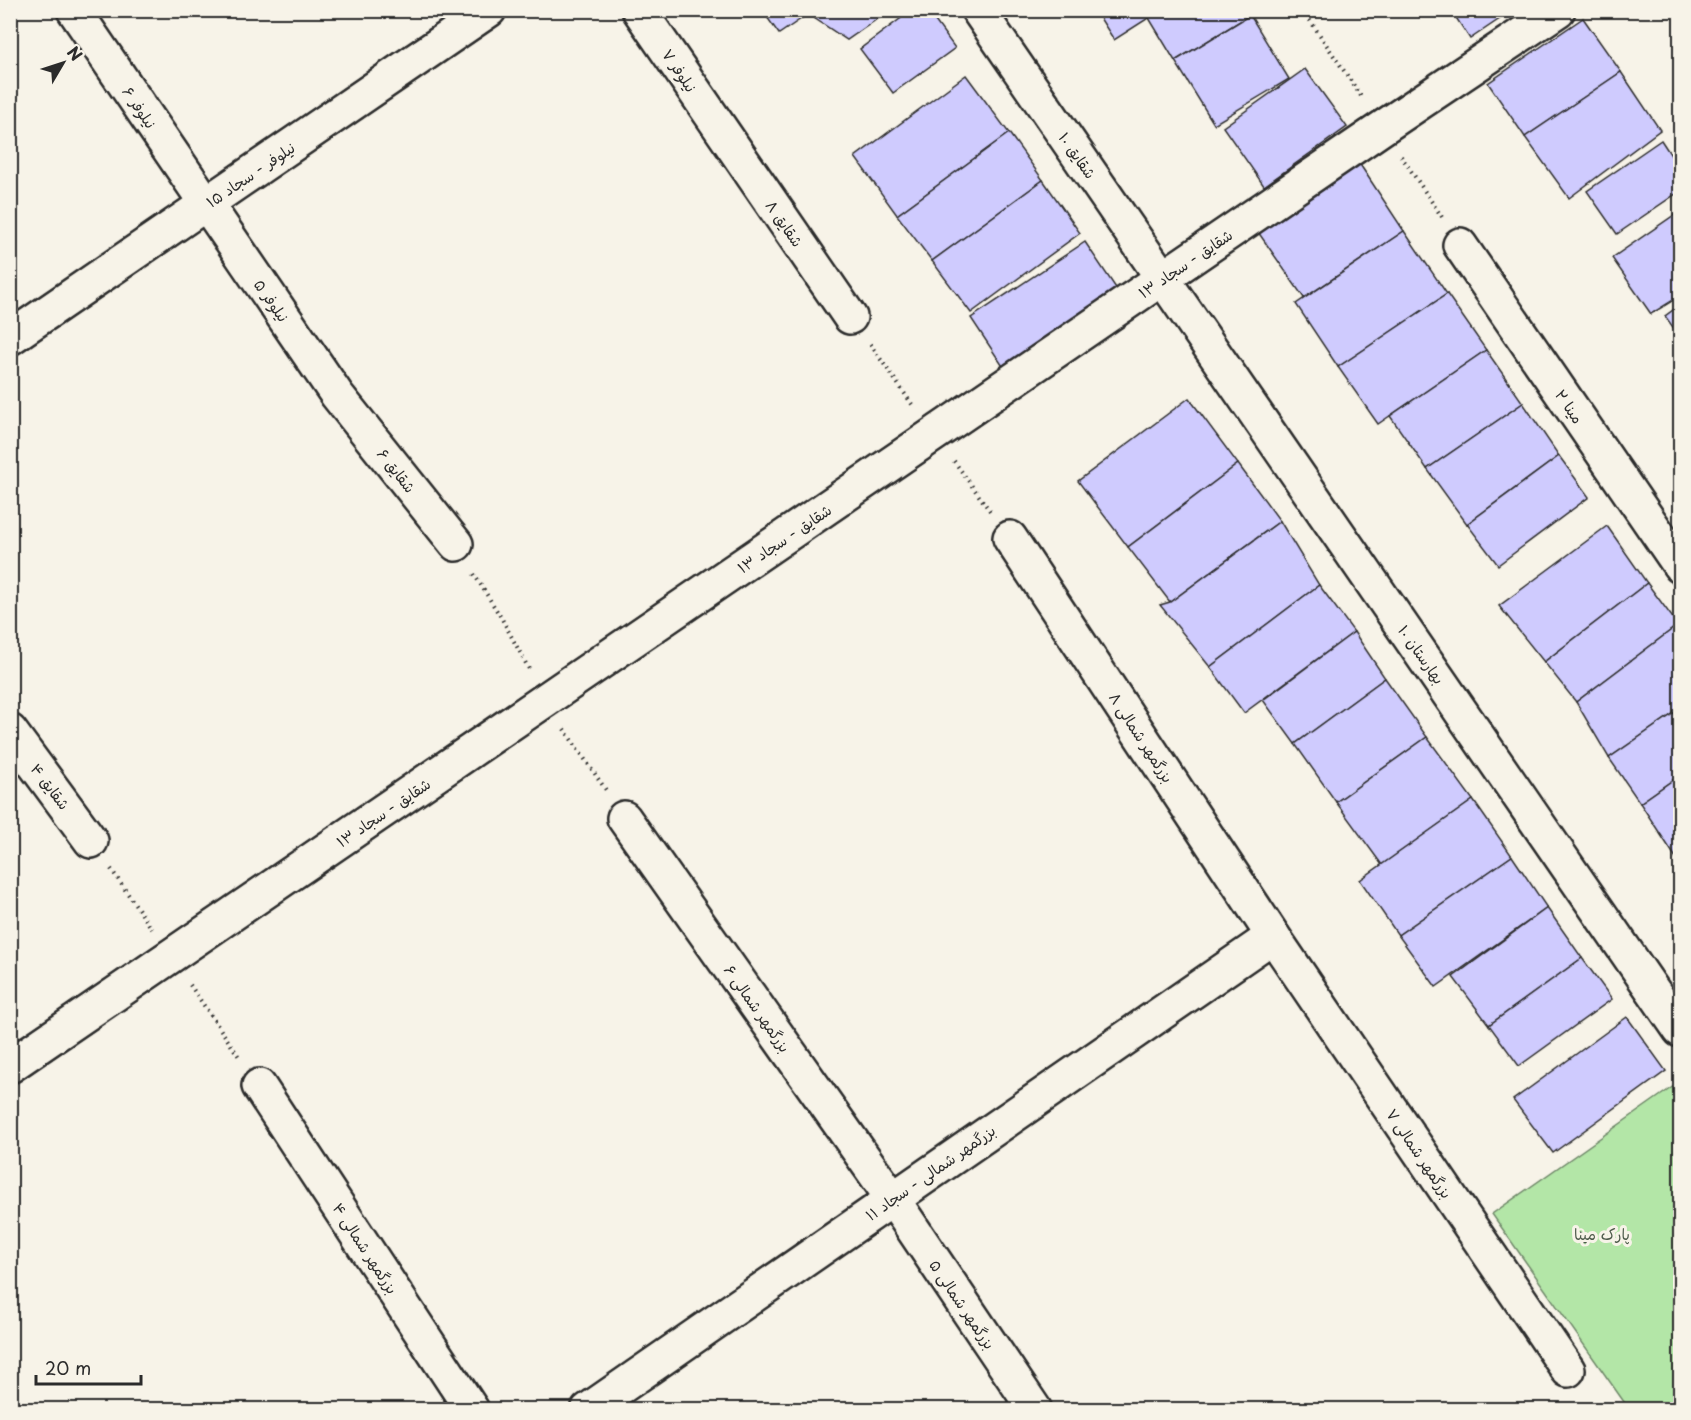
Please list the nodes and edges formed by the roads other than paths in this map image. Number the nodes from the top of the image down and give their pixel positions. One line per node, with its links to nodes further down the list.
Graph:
1 (74, 10): 7 (street, نیلوفر ۶)
2 (489, 10): 7 (street, نیلوفر - سجاد ۱۵)
3 (639, 10): 6 (street, نیلوفر ۷)
4 (1558, 10): 9 (street, شقایق - سجاد ۱۳)
5 (985, 21): 9 (street, شقایق ۱۰)
6 (720, 129): 10 (street, شقایق ۸)
7 (206, 204): 11 (street, نیلوفر - سجاد ۱۵); 12 (street, نیلوفر ۵)
8 (1460, 245): 15 (street, مینا ۲)
9 (1163, 279): 20 (street, بهارستان ۱۰); 21 (street, شقایق - سجاد ۱۳)
10 (850, 317)
11 (10, 338)
12 (338, 396): 14 (street, شقایق ۶)
13 (1010, 538): 19 (street, بزرگمهر شمالی ۸)
14 (456, 544)
15 (1680, 566)
16 (10, 731): 18 (street, شقایق ۴)
17 (624, 818): 23 (street, بزرگمهر شمالی ۶)
18 (92, 841)
19 (1273, 936): 23 (street, بزرگمهر شمالی - سجاد ۱۱); 24 (street, بزرگمهر شمالی ۷)
20 (1680, 1030)
21 (10, 1066)
22 (259, 1086): 25 (street, بزرگمهر شمالی ۴)
23 (892, 1198): 26 (street, بزرگمهر شمالی - سجاد ۱۱); 27 (street, بزرگمهر شمالی ۵)
24 (1568, 1370)
25 (472, 1410)
26 (588, 1410)
27 (1035, 1410)

